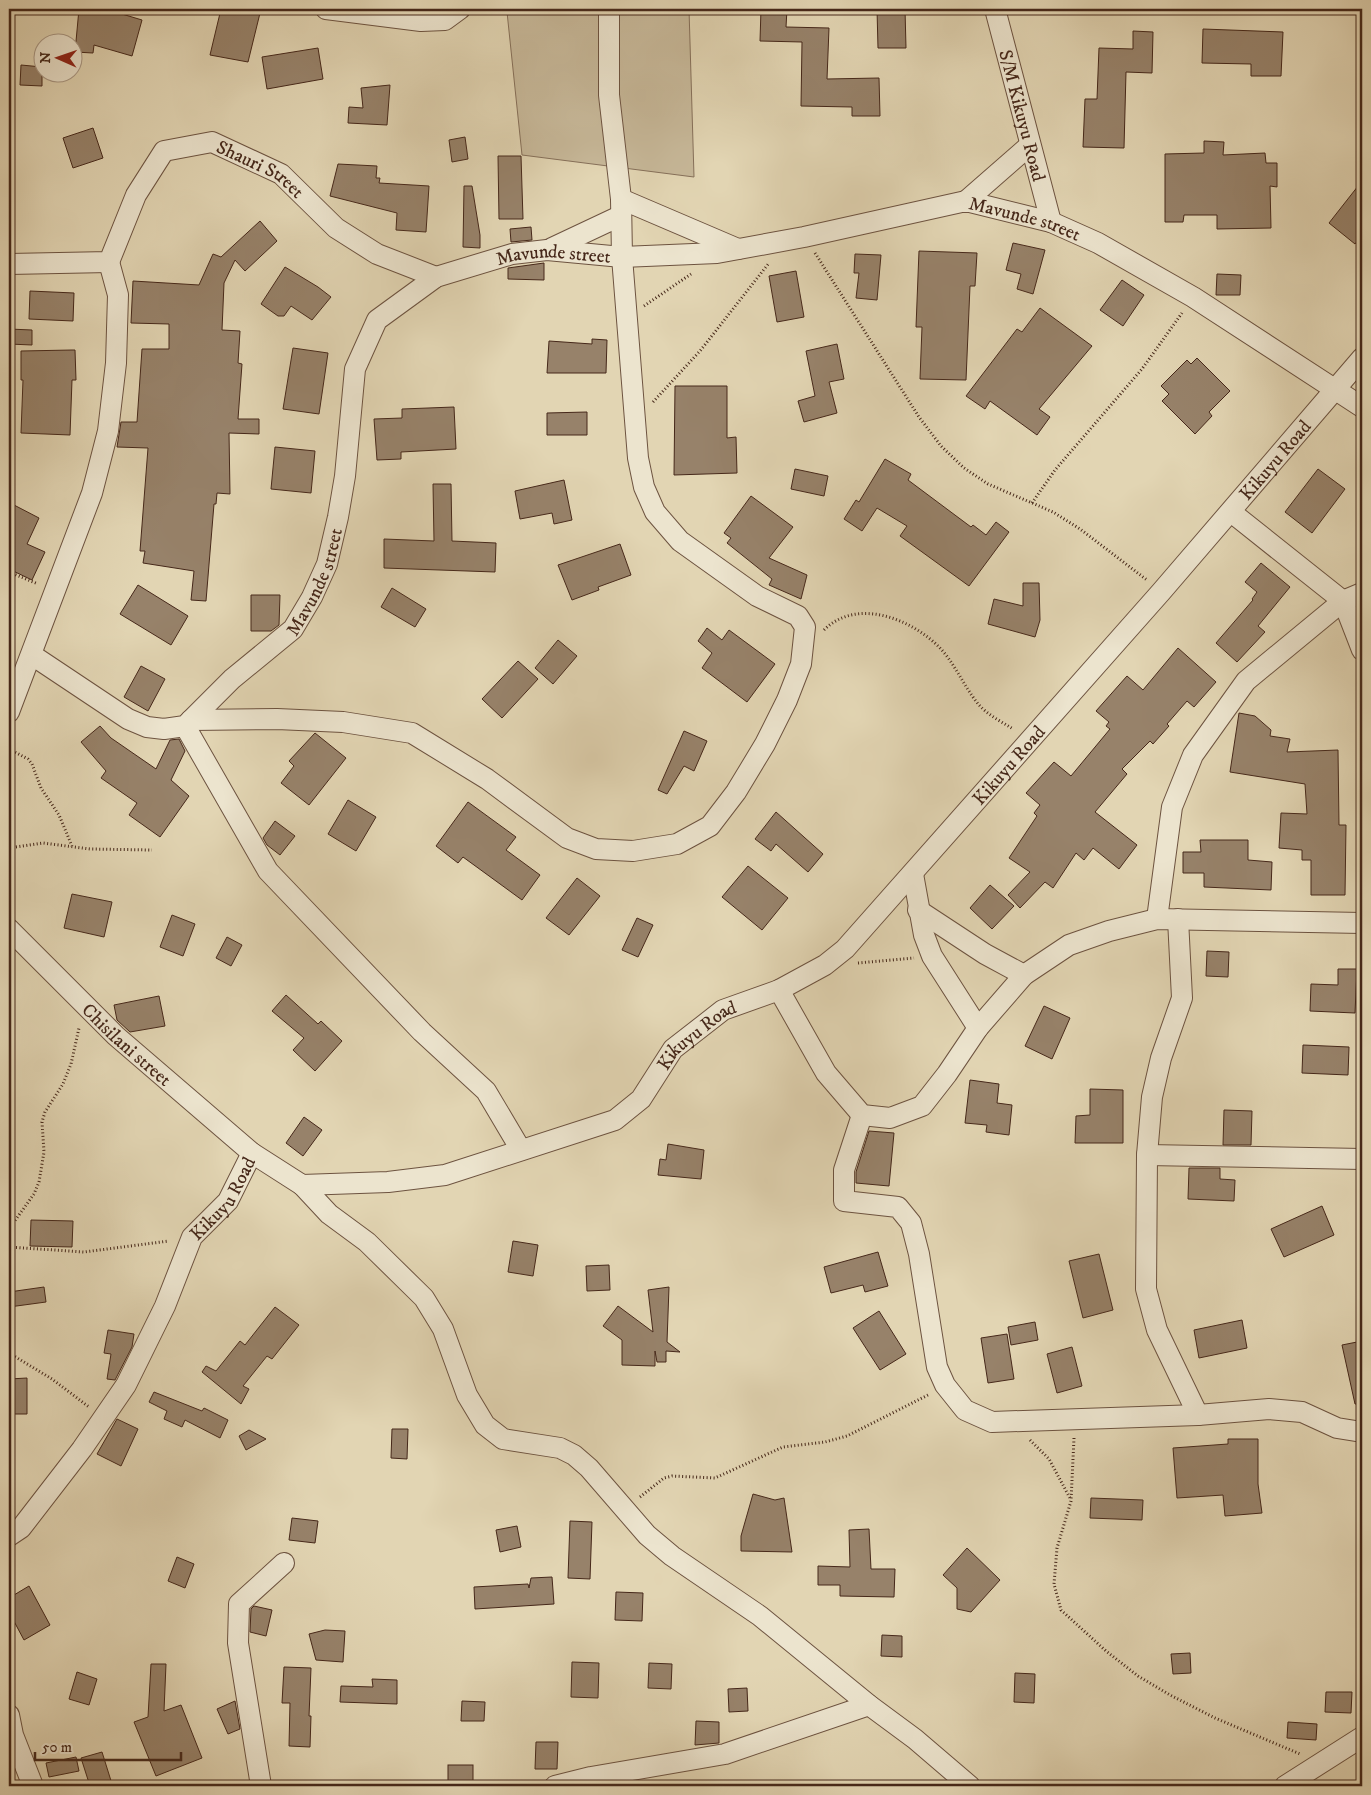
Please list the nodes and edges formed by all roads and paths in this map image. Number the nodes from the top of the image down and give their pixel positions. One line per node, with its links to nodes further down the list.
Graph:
1 (326, 9): 2 (street)
2 (460, 9)
3 (609, 9): 7 (street)
4 (995, 9): 5 (street, S/M Kikuyu Road)
5 (1030, 145): 6 (street); 8 (street, S/M Kikuyu Road)
6 (966, 201): 8 (street, Mavunde street); 9 (street, Mavunde street)
7 (621, 208): 10 (street); 11 (street); 13 (street)
8 (1052, 222): 17 (street, Mavunde street)
9 (795, 239): 10 (street, Mavunde street); 22 (path); 23 (path)
10 (738, 249): 12 (street, Mavunde street)
11 (548, 250): 13 (street, Mavunde street); 16 (street, Mavunde street)
12 (717, 253): 13 (street, Mavunde street); 18 (path)
13 (622, 256): 18 (street)
14 (109, 262): 15 (street); 16 (street, Shauri Street); 26 (street)
15 (9, 264)
16 (436, 277): 34 (street, Mavunde street)
17 (1193, 297): 20 (street, Mavunde street); 23 (path)
18 (627, 317): 22 (street)
19 (1362, 358): 20 (street, Kikuyu Road)
20 (1337, 389): 21 (street, Mavunde street); 24 (street, Kikuyu Road)
21 (1362, 407)
22 (635, 421): 34 (street)
23 (1032, 503): 27 (path)
24 (1231, 512): 27 (street, Kikuyu Road); 29 (street)
25 (9, 572): 26 (path)
26 (54, 592): 32 (street)
27 (1161, 592): 35 (street, Kikuyu Road)
28 (1362, 593): 29 (street)
29 (1343, 601): 31 (street); 43 (street)
30 (820, 636): 35 (path)
31 (1362, 650)
32 (32, 656): 33 (street); 34 (street)
33 (9, 712)
34 (188, 723): 53 (street)
35 (1031, 740): 40 (street, Kikuyu Road)
36 (9, 749): 37 (path)
37 (72, 846): 38 (path); 39 (path)
38 (9, 848)
39 (152, 850)
40 (913, 874): 41 (street); 47 (street, Kikuyu Road)
41 (918, 910): 46 (street); 48 (street)
42 (1178, 919): 43 (street); 44 (street); 55 (street)
43 (1157, 920): 48 (street)
44 (1362, 923)
45 (9, 929): 50 (street, Chisilani street)
46 (932, 956): 47 (path); 51 (street)
47 (825, 965): 49 (street, Kikuyu Road)
48 (1024, 975): 51 (street)
49 (779, 990): 52 (street); 53 (street, Kikuyu Road)
50 (83, 1005): 54 (street, Chisilani street); 58 (path)
51 (978, 1028): 52 (street)
52 (862, 1115): 62 (street)
53 (521, 1150): 57 (street, Kikuyu Road)
54 (252, 1153): 57 (street, Kikuyu Road); 59 (street, Kikuyu Road)
55 (1147, 1155): 56 (street); 63 (street)
56 (1362, 1159)
57 (302, 1185): 69 (street)
58 (9, 1228)
59 (192, 1237): 60 (path); 64 (street, Kikuyu Road)
60 (9, 1247)
61 (9, 1353): 64 (path)
62 (945, 1385): 66 (street); 69 (path)
63 (1198, 1415): 65 (street); 67 (street)
64 (103, 1418): 70 (street, Kikuyu Road)
65 (1074, 1419): 66 (street); 68 (path)
66 (1008, 1421): 68 (path)
67 (1362, 1432)
68 (1072, 1501): 75 (path)
69 (626, 1509): 72 (street)
70 (9, 1536)
71 (284, 1563): 77 (street)
72 (869, 1704): 78 (street); 79 (street)
73 (9, 1715): 76 (street)
74 (1362, 1737): 75 (street)
75 (1323, 1764): 80 (street)
76 (32, 1786)
77 (261, 1786)
78 (554, 1786)
79 (970, 1786)
80 (1286, 1786)

